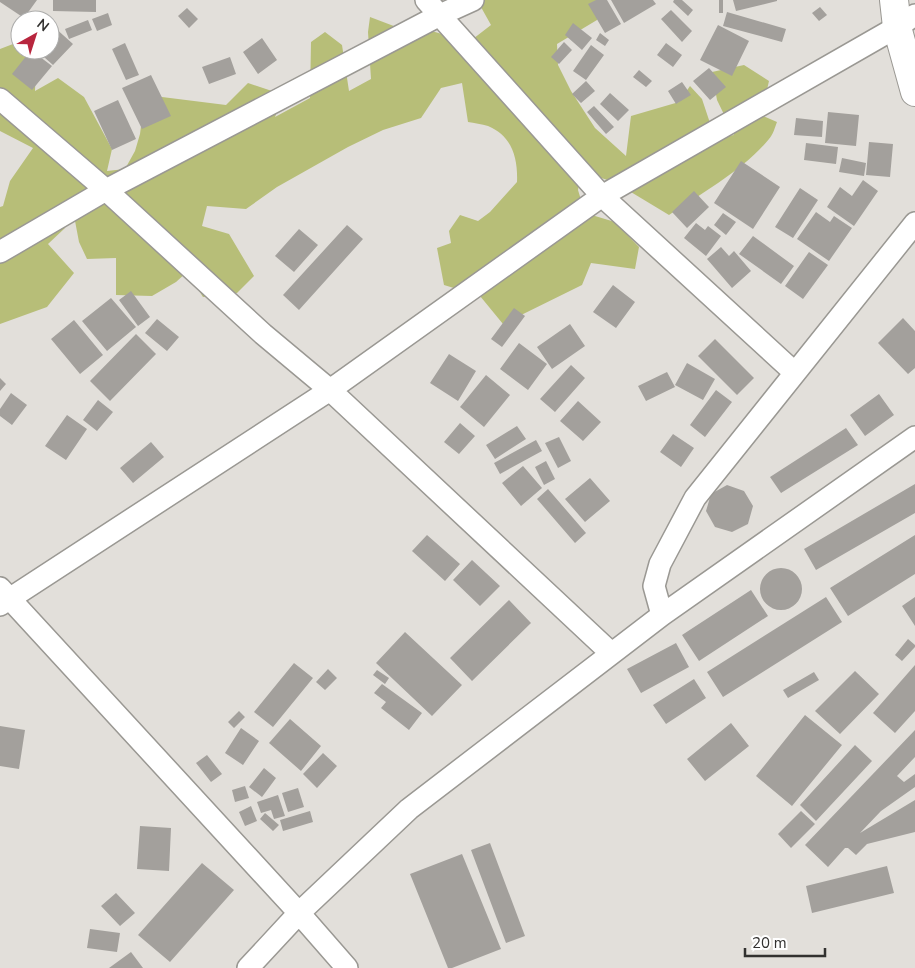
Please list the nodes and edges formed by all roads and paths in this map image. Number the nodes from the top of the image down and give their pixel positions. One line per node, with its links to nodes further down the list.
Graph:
1 (473, 0): 3 (street)
2 (894, 0): 4 (highway)
3 (433, 8): 7 (street); 8 (street)
4 (906, 21): 5 (highway); 8 (street)
5 (915, 92)
6 (0, 99): 7 (street)
7 (106, 190): 10 (street); 12 (street)
8 (602, 196): 11 (street); 12 (street)
9 (915, 223): 11 (street)
10 (0, 252)
11 (795, 373): 15 (street)
12 (330, 390): 14 (street); 16 (street)
13 (915, 438): 15 (street)
14 (4, 597): 17 (street)
15 (662, 614): 16 (street)
16 (611, 653): 17 (street)
17 (299, 913): 18 (street); 19 (street)
18 (248, 968)
19 (346, 968)

